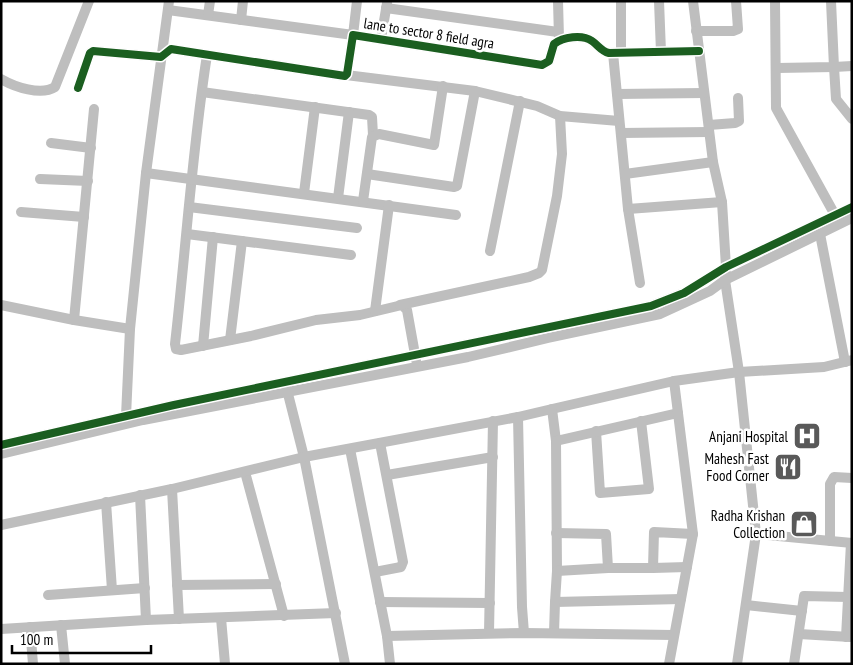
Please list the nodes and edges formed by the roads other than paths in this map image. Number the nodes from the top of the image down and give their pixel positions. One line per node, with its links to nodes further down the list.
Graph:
1 (88, 1): 29 (street)
2 (210, 1): 14 (street)
3 (243, 1): 15 (street)
4 (357, 1): 17 (street)
5 (558, 1): 18 (street)
6 (622, 1): 22 (street)
7 (659, 1): 21 (street)
8 (692, 1): 16 (street)
9 (736, 1): 16 (street)
10 (775, 1): 27 (street)
11 (831, 1): 25 (street)
12 (169, 5): 14 (street); 24 (street)
13 (387, 5): 18 (street); 19 (street)
14 (208, 15): 15 (street)
15 (241, 20): 17 (street)
16 (696, 31): 20 (street)
17 (352, 35): 19 (street, lane to sector 8 field agra); 28 (street, lane to sector 8 field agra)
18 (559, 36): 19 (street, lane to sector 8 field agra); 22 (street)
19 (381, 39)
20 (699, 51): 21 (street); 34 (street)
21 (661, 52): 22 (street)
22 (617, 53): 35 (street)
23 (207, 56): 24 (street); 28 (street); 33 (street)
24 (161, 57): 31 (street); 50 (street)
25 (834, 66): 26 (street); 27 (street); 42 (street)
26 (852, 66)
27 (777, 68): 66 (street)
28 (346, 75): 30 (street)
29 (1, 79)
30 (443, 86): 32 (street); 46 (street)
31 (78, 88)
32 (476, 90): 37 (street); 51 (street)
33 (202, 92): 38 (street); 54 (street)
34 (704, 93): 35 (street); 44 (street)
35 (617, 94): 43 (street)
36 (738, 98): 44 (street)
37 (520, 101): 41 (street); 74 (street)
38 (315, 107): 40 (street); 56 (street)
39 (94, 109): 48 (street)
40 (348, 112): 46 (street); 57 (street)
41 (560, 116): 43 (street); 79 (street)
42 (852, 119)
43 (619, 121): 45 (street)
44 (709, 128): 45 (street); 49 (street)
45 (621, 133): 52 (street)
46 (373, 136): 51 (street)
47 (51, 143): 48 (street)
48 (91, 148): 55 (street)
49 (713, 162): 52 (street); 59 (street)
50 (146, 173): 54 (street); 83 (street)
51 (367, 174): 58 (street)
52 (625, 174): 63 (street)
53 (40, 179): 55 (street)
54 (191, 179): 56 (street); 61 (street)
55 (88, 182): 67 (street)
56 (304, 194): 57 (street)
57 (338, 198): 58 (street)
58 (362, 201): 60 (street)
59 (722, 202): 63 (street); 76 (street)
60 (389, 205): 65 (street); 81 (street)
61 (189, 207): 69 (street); 70 (street)
62 (852, 207): 66 (street)
63 (628, 209): 78 (street)
64 (21, 212): 67 (street)
65 (456, 215)
66 (835, 215): 76 (street)
67 (84, 217): 82 (street)
68 (852, 218): 71 (street)
69 (357, 228)
70 (187, 234): 72 (street); 85 (street)
71 (820, 234): 77 (street); 87 (street)
72 (213, 237): 73 (street); 85 (street)
73 (242, 241): 75 (street); 84 (street)
74 (490, 251)
75 (351, 255)
76 (726, 267): 77 (street); 86 (street)
77 (725, 280): 88 (street); 89 (street)
78 (640, 283)
79 (400, 304): 81 (street); 86 (street)
80 (1, 305): 82 (street)
81 (375, 311): 84 (street)
82 (74, 320): 83 (street)
83 (130, 328): 94 (street)
84 (230, 340): 85 (street)
85 (203, 346)
86 (415, 355): 88 (street); 91 (street)
87 (848, 361): 89 (street)
88 (417, 367): 91 (street)
89 (739, 372): 90 (street); 115 (street)
90 (674, 382): 92 (street); 93 (street)
91 (287, 387): 94 (street); 103 (street); 104 (street)
92 (552, 409): 95 (street); 99 (street)
93 (678, 413): 97 (street); 114 (street)
94 (126, 416): 101 (street)
95 (518, 417): 96 (street); 144 (street)
96 (493, 421): 100 (street); 105 (street)
97 (641, 421): 98 (street); 98 (street)
98 (596, 431): 99 (street)
99 (556, 441): 113 (street)
100 (380, 443): 102 (street); 107 (street)
101 (1, 445)
102 (350, 449): 104 (street); 122 (street)
103 (1, 454)
104 (304, 457): 106 (street); 135 (street)
105 (494, 458): 107 (street); 132 (street)
106 (245, 472): 109 (street); 123 (street)
107 (387, 475): 122 (street)
108 (852, 478): 116 (street)
109 (172, 489): 110 (street); 124 (street)
110 (140, 495): 111 (street); 125 (street)
111 (106, 502): 112 (street); 126 (street)
112 (1, 525)
113 (556, 533): 119 (street); 121 (street)
114 (692, 534): 118 (street); 120 (street)
115 (756, 534): 116 (street); 133 (street)
116 (830, 541): 117 (street)
117 (851, 543): 128 (street)
118 (687, 567): 120 (street); 129 (street)
119 (608, 568): 120 (street); 121 (street)
120 (652, 568)
121 (557, 571): 131 (street)
122 (374, 572): 130 (street)
123 (276, 584): 124 (street); 136 (street)
124 (177, 585): 138 (street)
125 (145, 588): 126 (street); 139 (street)
126 (112, 590): 127 (street)
127 (48, 594)
128 (848, 597): 134 (street); 149 (street)
129 (681, 599): 131 (street); 147 (street)
130 (380, 602): 132 (street); 148 (street)
131 (555, 602): 145 (street)
132 (490, 603): 143 (street)
133 (746, 605): 134 (street); 156 (street)
134 (802, 612): 146 (street)
135 (336, 613): 136 (street); 153 (street)
136 (284, 616): 137 (street)
137 (221, 618): 138 (street); 152 (street)
138 (179, 619): 139 (street)
139 (146, 620): 140 (street)
140 (61, 625): 141 (street); 151 (street)
141 (30, 627): 142 (street); 150 (street)
142 (1, 629)
143 (489, 633): 144 (street); 148 (street)
144 (524, 633): 145 (street)
145 (554, 633): 147 (street)
146 (799, 634): 149 (street); 157 (street)
147 (674, 635): 155 (street)
148 (387, 636): 154 (street)
149 (849, 637)
150 (33, 664)
151 (65, 664)
152 (225, 664)
153 (345, 664)
154 (390, 664)
155 (669, 664)
156 (737, 664)
157 (794, 664)

